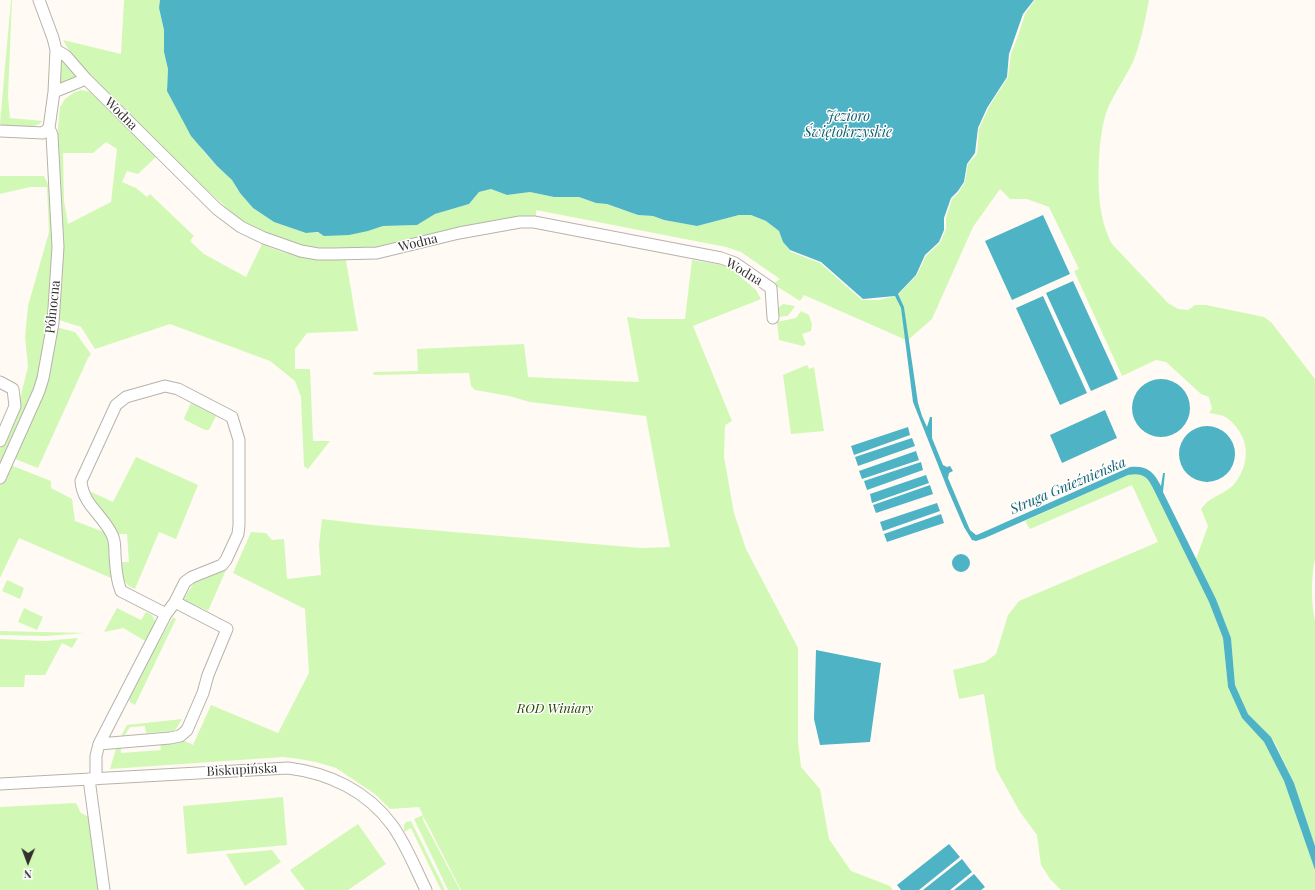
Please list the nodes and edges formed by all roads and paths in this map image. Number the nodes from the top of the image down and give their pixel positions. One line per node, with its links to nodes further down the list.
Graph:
1 (39, 0): 2 (street, Północna)
2 (56, 50): 3 (street, Wodna); 4 (street, Północna)
3 (86, 79): 4 (street); 7 (street, Wodna)
4 (54, 92): 5 (street, Północna)
5 (50, 128): 6 (street); 10 (street, Północna)
6 (0, 131)
7 (773, 318)
8 (0, 382): 9 (street)
9 (0, 441)
10 (0, 478)
11 (175, 602): 12 (street); 12 (street); 13 (street)
12 (166, 614): 13 (street)
13 (99, 744): 14 (street)
14 (93, 779): 15 (street, Biskupińska); 16 (street); 17 (street, Biskupińska)
15 (0, 784)
16 (104, 890)
17 (426, 890)

